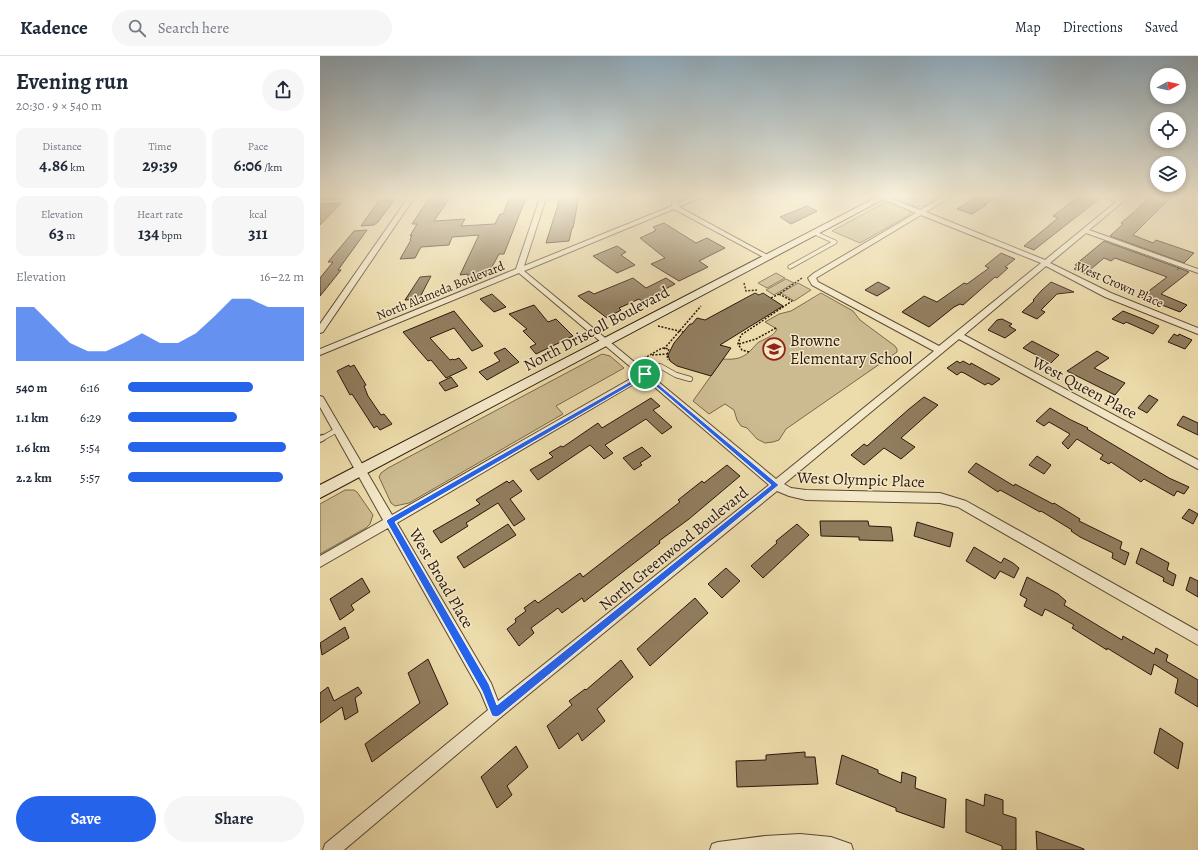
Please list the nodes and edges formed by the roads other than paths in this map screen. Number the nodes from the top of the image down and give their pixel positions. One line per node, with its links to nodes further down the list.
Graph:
1 (387, 232): 15 (street)
2 (532, 232): 13 (street)
3 (611, 232): 13 (street, North Alameda Boulevard)
4 (722, 232): 10 (street)
5 (888, 232): 19 (street)
6 (971, 232): 11 (street, West Crown Place)
7 (1084, 232): 11 (street, North Greenwood Boulevard)
8 (1088, 232): 14 (street)
9 (815, 233): 10 (main road, North Driscoll Boulevard); 12 (lane)
10 (769, 258): 18 (main road, North Driscoll Boulevard)
11 (1046, 263): 16 (street, West Crown Place); 17 (street, North Greenwood Boulevard)
12 (790, 267)
13 (519, 270): 18 (street, West Olympic Place); 20 (street, North Alameda Boulevard)
14 (1198, 272)
15 (320, 330)
16 (1198, 331)
17 (958, 335): 19 (street, North Greenwood Boulevard); 26 (street, West Queen Place)
18 (608, 343): 21 (street, West Olympic Place); 27 (main road, North Driscoll Boulevard)
19 (939, 350): 28 (street, North Greenwood Boulevard)
20 (320, 352)
21 (645, 374): 22 (lane); 28 (street, West Olympic Place); 30 (street)
22 (690, 379)
23 (320, 399): 24 (street, West Broad Place)
24 (337, 430): 25 (lane); 27 (street, West Broad Place)
25 (320, 439)
26 (1198, 465)
27 (360, 471): 29 (main road, North Driscoll Boulevard); 30 (street, West Broad Place)
28 (776, 485): 32 (street, West Olympic Place); 33 (street, North Greenwood Boulevard)
29 (320, 492)
30 (390, 521): 31 (street); 33 (street, West Broad Place)
31 (320, 562)
32 (1198, 638)
33 (496, 712): 34 (street, North Greenwood Boulevard)
34 (331, 850)
35 (718, 850): 36 (street)
36 (845, 850)

